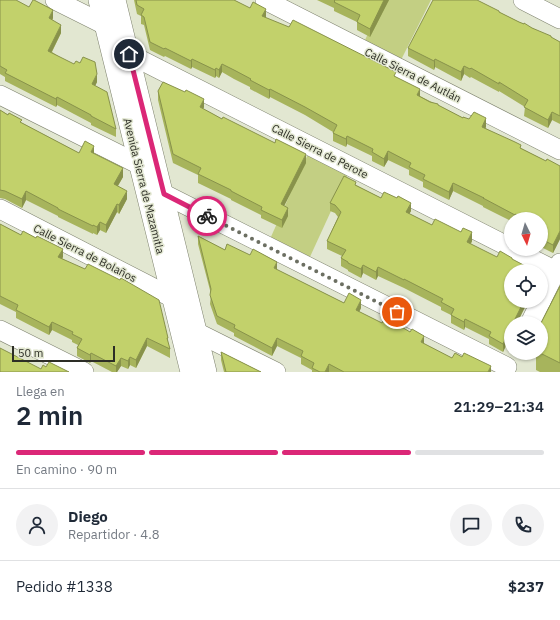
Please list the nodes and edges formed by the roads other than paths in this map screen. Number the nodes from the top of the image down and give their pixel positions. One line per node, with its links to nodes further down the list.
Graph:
1 (55, 0): 7 (street)
2 (98, 0): 7 (street, Avenida Sierra de Mazamitla)
3 (116, 0): 8 (street, Avenida Sierra de Mazamitla)
4 (265, 0): 11 (street, Calle Sierra de Autlán)
5 (522, 0): 6 (street)
6 (560, 19)
7 (104, 24): 9 (street, Avenida Sierra de Mazamitla)
8 (129, 54): 9 (street, Avenida Sierra de Mazamitla); 15 (street, Calle Sierra de Perote)
9 (129, 90): 12 (street, Avenida Sierra de Mazamitla); 13 (street, Avenida Sierra de Mazamitla)
10 (0, 94): 12 (street)
11 (560, 150)
12 (138, 164): 19 (street, Avenida Sierra de Mazamitla)
13 (164, 194): 21 (street, Avenida Sierra de Mazamitla); 22 (street)
14 (0, 209): 19 (street, Calle Sierra de Bolaños)
15 (504, 245)
16 (530, 256): 17 (street, Calle Sierra de Perote)
17 (558, 267): 18 (street)
18 (548, 287)
19 (171, 298): 24 (street, Avenida Sierra de Mazamitla)
20 (0, 330): 23 (street)
21 (198, 334): 25 (street, Avenida Sierra de Mazamitla); 26 (street)
22 (509, 364)
23 (84, 372)
24 (190, 372)
25 (207, 372)
26 (276, 372)

